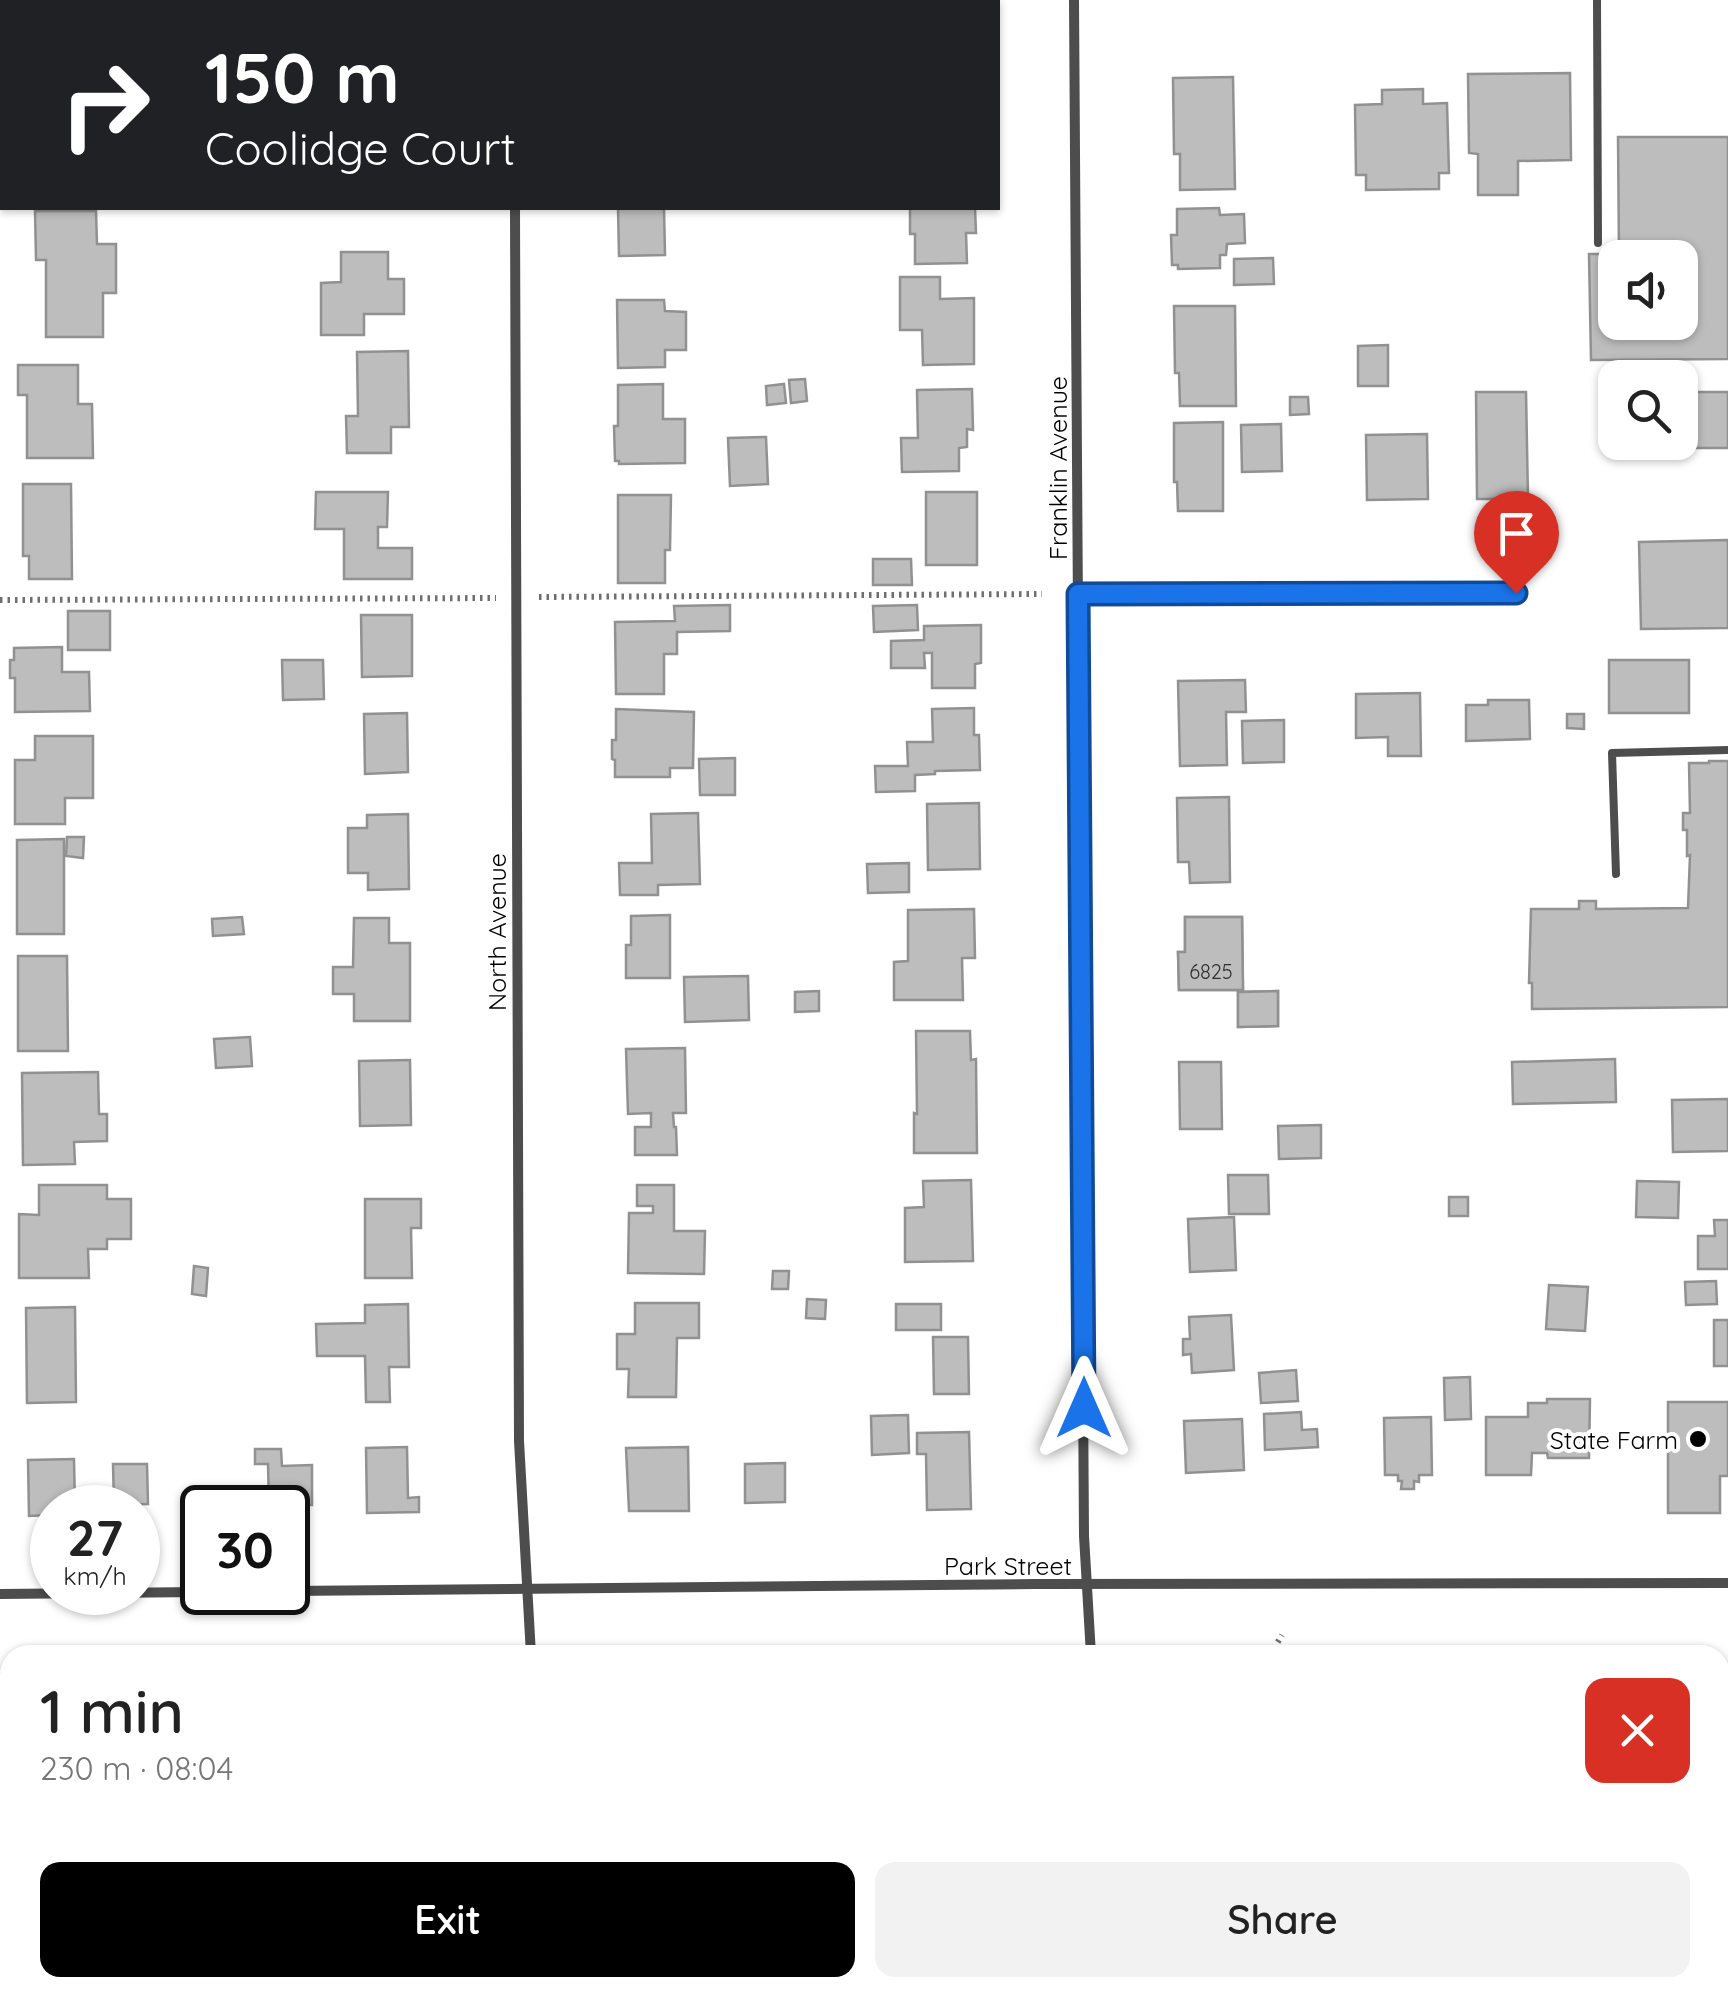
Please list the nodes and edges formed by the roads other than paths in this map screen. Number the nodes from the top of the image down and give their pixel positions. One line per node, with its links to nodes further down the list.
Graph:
1 (1074, 0): 6 (street, Franklin Avenue)
2 (1597, 0): 4 (lane)
3 (515, 210): 11 (street, North Avenue)
4 (1598, 243)
5 (1516, 593): 6 (street)
6 (1078, 594): 10 (street, Franklin Avenue)
7 (1728, 750): 8 (lane)
8 (1616, 874)
9 (1728, 1583): 10 (street, Park Street)
10 (1087, 1585): 11 (street, Park Street); 16 (street, Franklin Avenue)
11 (527, 1588): 12 (street, Park Street); 15 (street, North Avenue)
12 (310, 1591)
13 (180, 1592): 14 (street)
14 (0, 1594)
15 (530, 1645)
16 (1091, 1645)

